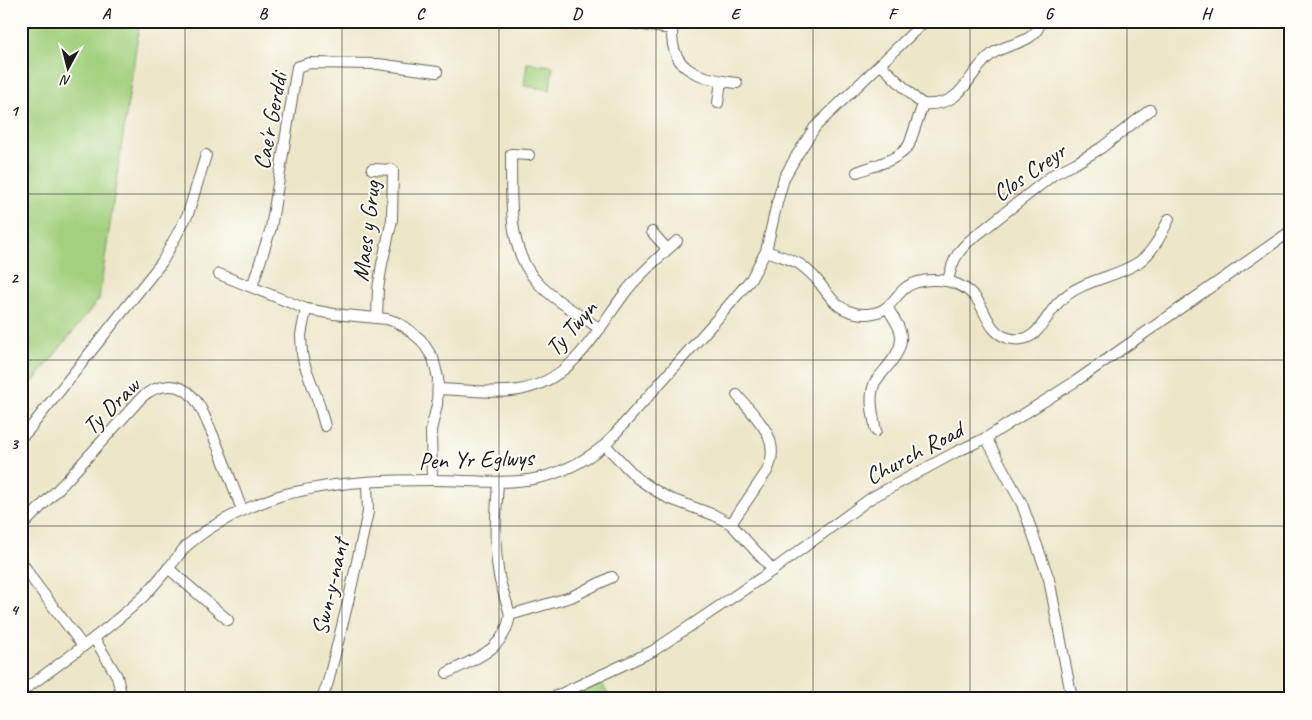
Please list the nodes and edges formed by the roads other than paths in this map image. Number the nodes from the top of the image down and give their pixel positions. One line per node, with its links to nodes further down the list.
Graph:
1 (615, 21): 4 (street)
2 (925, 21): 5 (street, Pen Yr Eglwys)
3 (1041, 21): 10 (street)
4 (672, 25): 7 (street)
5 (881, 65): 10 (street); 21 (street, Pen Yr Eglwys)
6 (437, 72): 24 (street, Cae'r Gerddi)
7 (721, 81): 8 (street); 9 (street)
8 (736, 83)
9 (718, 103)
10 (923, 104): 15 (street)
11 (1150, 110): 23 (street, Clos Creyr)
12 (206, 155): 33 (street)
13 (529, 155): 28 (street)
14 (372, 169): 27 (street, Maes y Grug)
15 (857, 172)
16 (1169, 219): 23 (street)
17 (1291, 231): 34 (street, Church Road)
18 (652, 232): 20 (street)
19 (677, 241): 20 (street, Ty Twyn)
20 (667, 249): 28 (street, Ty Twyn)
21 (766, 251): 25 (street); 35 (street, Pen Yr Eglwys)
22 (219, 274): 24 (street)
23 (948, 281): 25 (street)
24 (252, 287): 26 (street)
25 (887, 307): 32 (street)
26 (306, 308): 27 (street); 31 (street)
27 (377, 318): 29 (street)
28 (600, 328): 29 (street, Ty Twyn)
29 (438, 389): 36 (street)
30 (738, 395): 40 (street)
31 (325, 426)
32 (876, 430)
33 (21, 437)
34 (986, 438): 44 (street, Church Road); 55 (street)
35 (605, 445): 38 (street, Pen Yr Eglwys); 40 (street)
36 (432, 480): 37 (street, Pen Yr Eglwys); 38 (street, Pen Yr Eglwys)
37 (367, 482): 39 (street, Pen Yr Eglwys); 53 (street, Swn-y-nant)
38 (498, 482): 46 (street)
39 (242, 510): 41 (street, Ty Draw); 43 (street, Pen Yr Eglwys)
40 (731, 524): 44 (street)
41 (21, 528)
42 (21, 561): 49 (street)
43 (168, 568): 47 (street); 48 (street, Pen Yr Eglwys)
44 (773, 570): 54 (street, Church Road)
45 (612, 577): 46 (street)
46 (510, 615): 50 (street)
47 (228, 620)
48 (94, 638): 49 (street, Pen Yr Eglwys); 52 (street)
49 (83, 646): 51 (street, Pen Yr Eglwys)
50 (447, 673)
51 (21, 692)
52 (122, 699)
53 (322, 699)
54 (550, 699)
55 (1072, 699)

